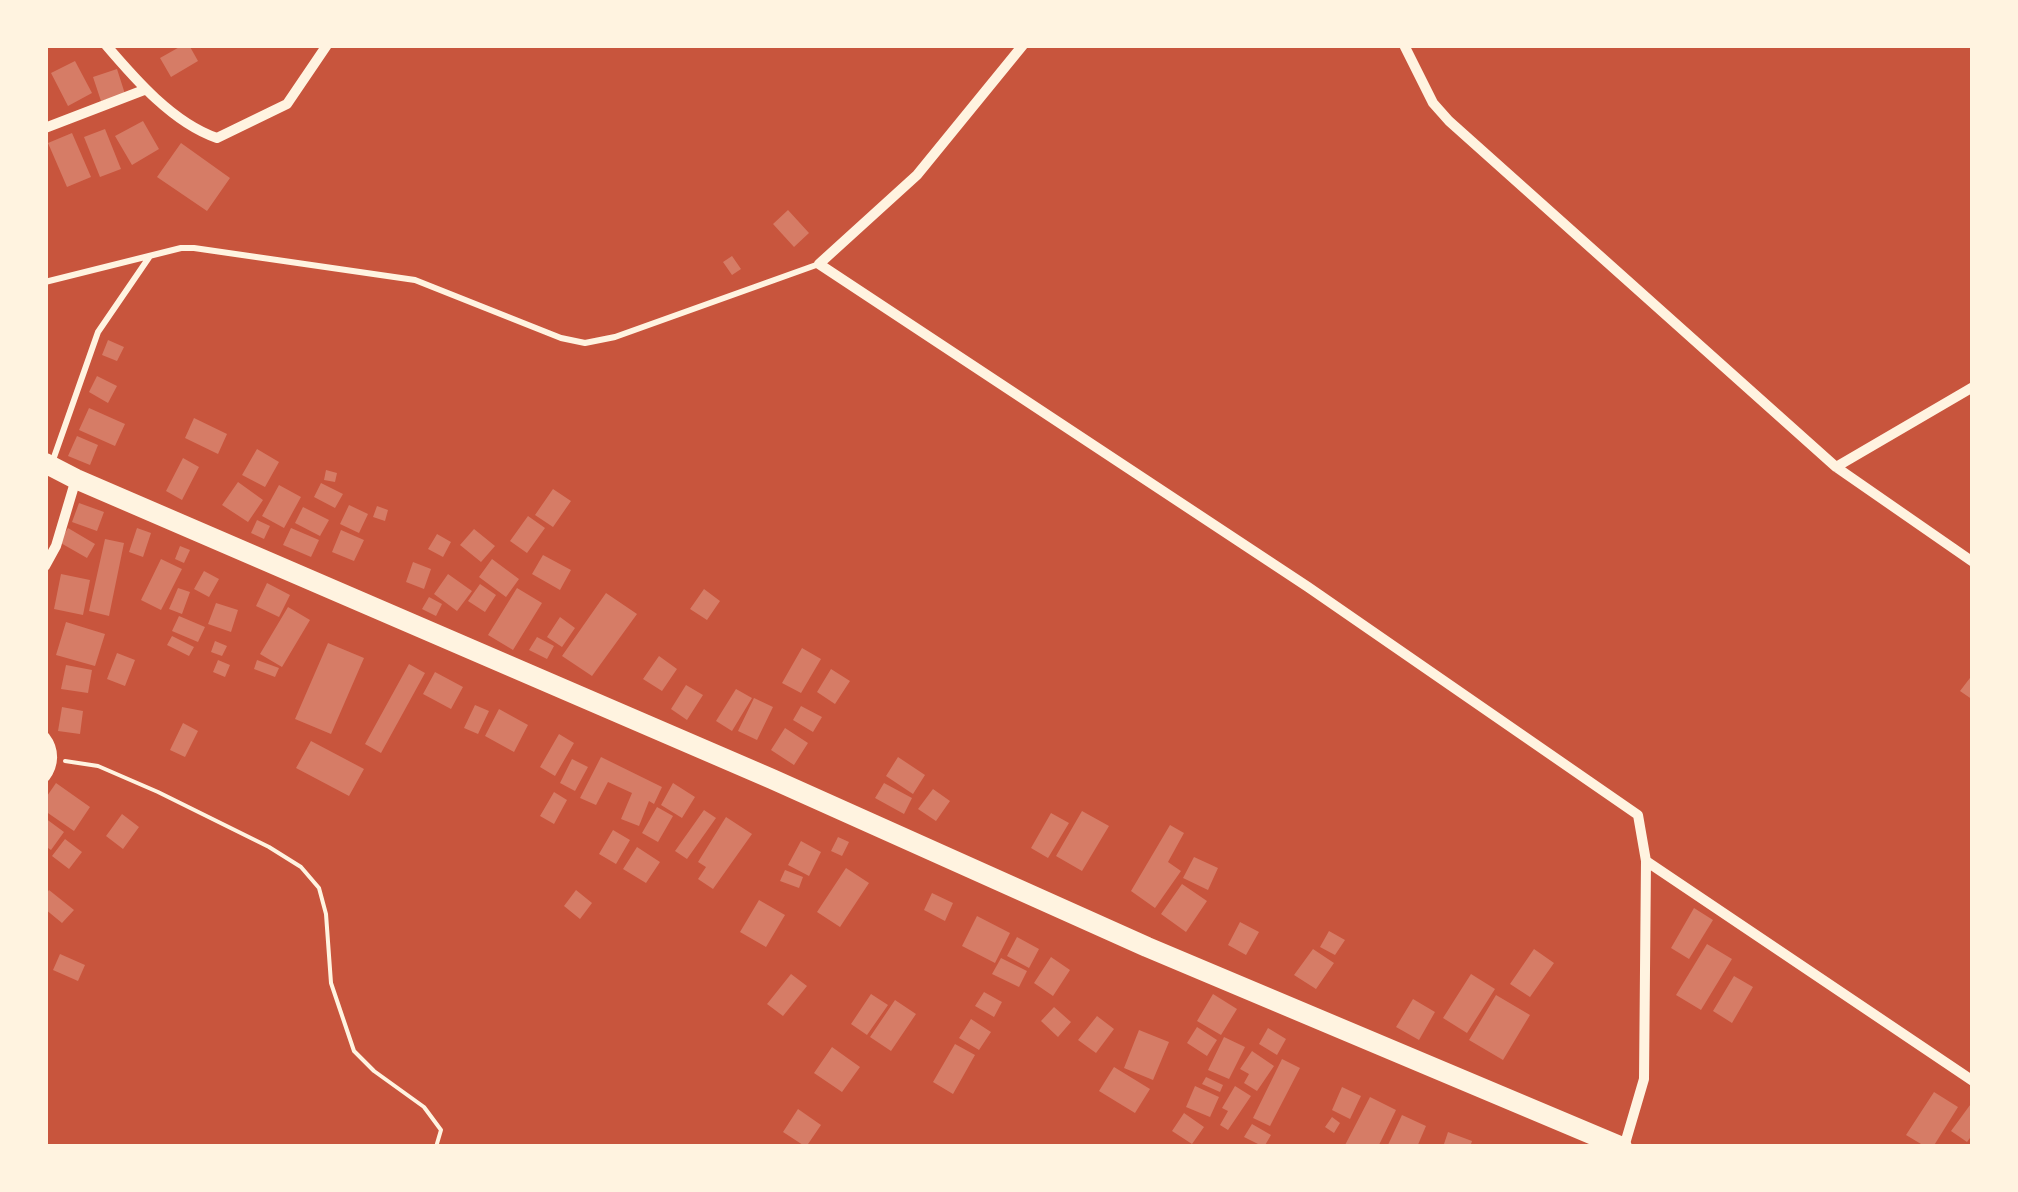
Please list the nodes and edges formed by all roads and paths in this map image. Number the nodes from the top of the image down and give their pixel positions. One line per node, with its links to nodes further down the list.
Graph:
1 (106, 45): 5 (street)
2 (326, 45): 5 (street)
3 (1023, 45): 8 (street)
4 (1404, 45): 12 (street)
5 (144, 90): 6 (street)
6 (45, 128)
7 (150, 255): 8 (lane); 9 (lane); 11 (lane)
8 (819, 264): 18 (street)
9 (45, 282)
10 (1973, 387): 12 (street)
11 (48, 464): 13 (highway)
12 (1836, 467): 14 (street)
13 (76, 480): 15 (street); 21 (highway)
14 (1973, 562)
15 (45, 566)
16 (45, 737): 17 (street)
17 (48, 772): 20 (path)
18 (1646, 861): 19 (street); 21 (street)
19 (1973, 1081)
20 (436, 1147)
21 (1623, 1147)

